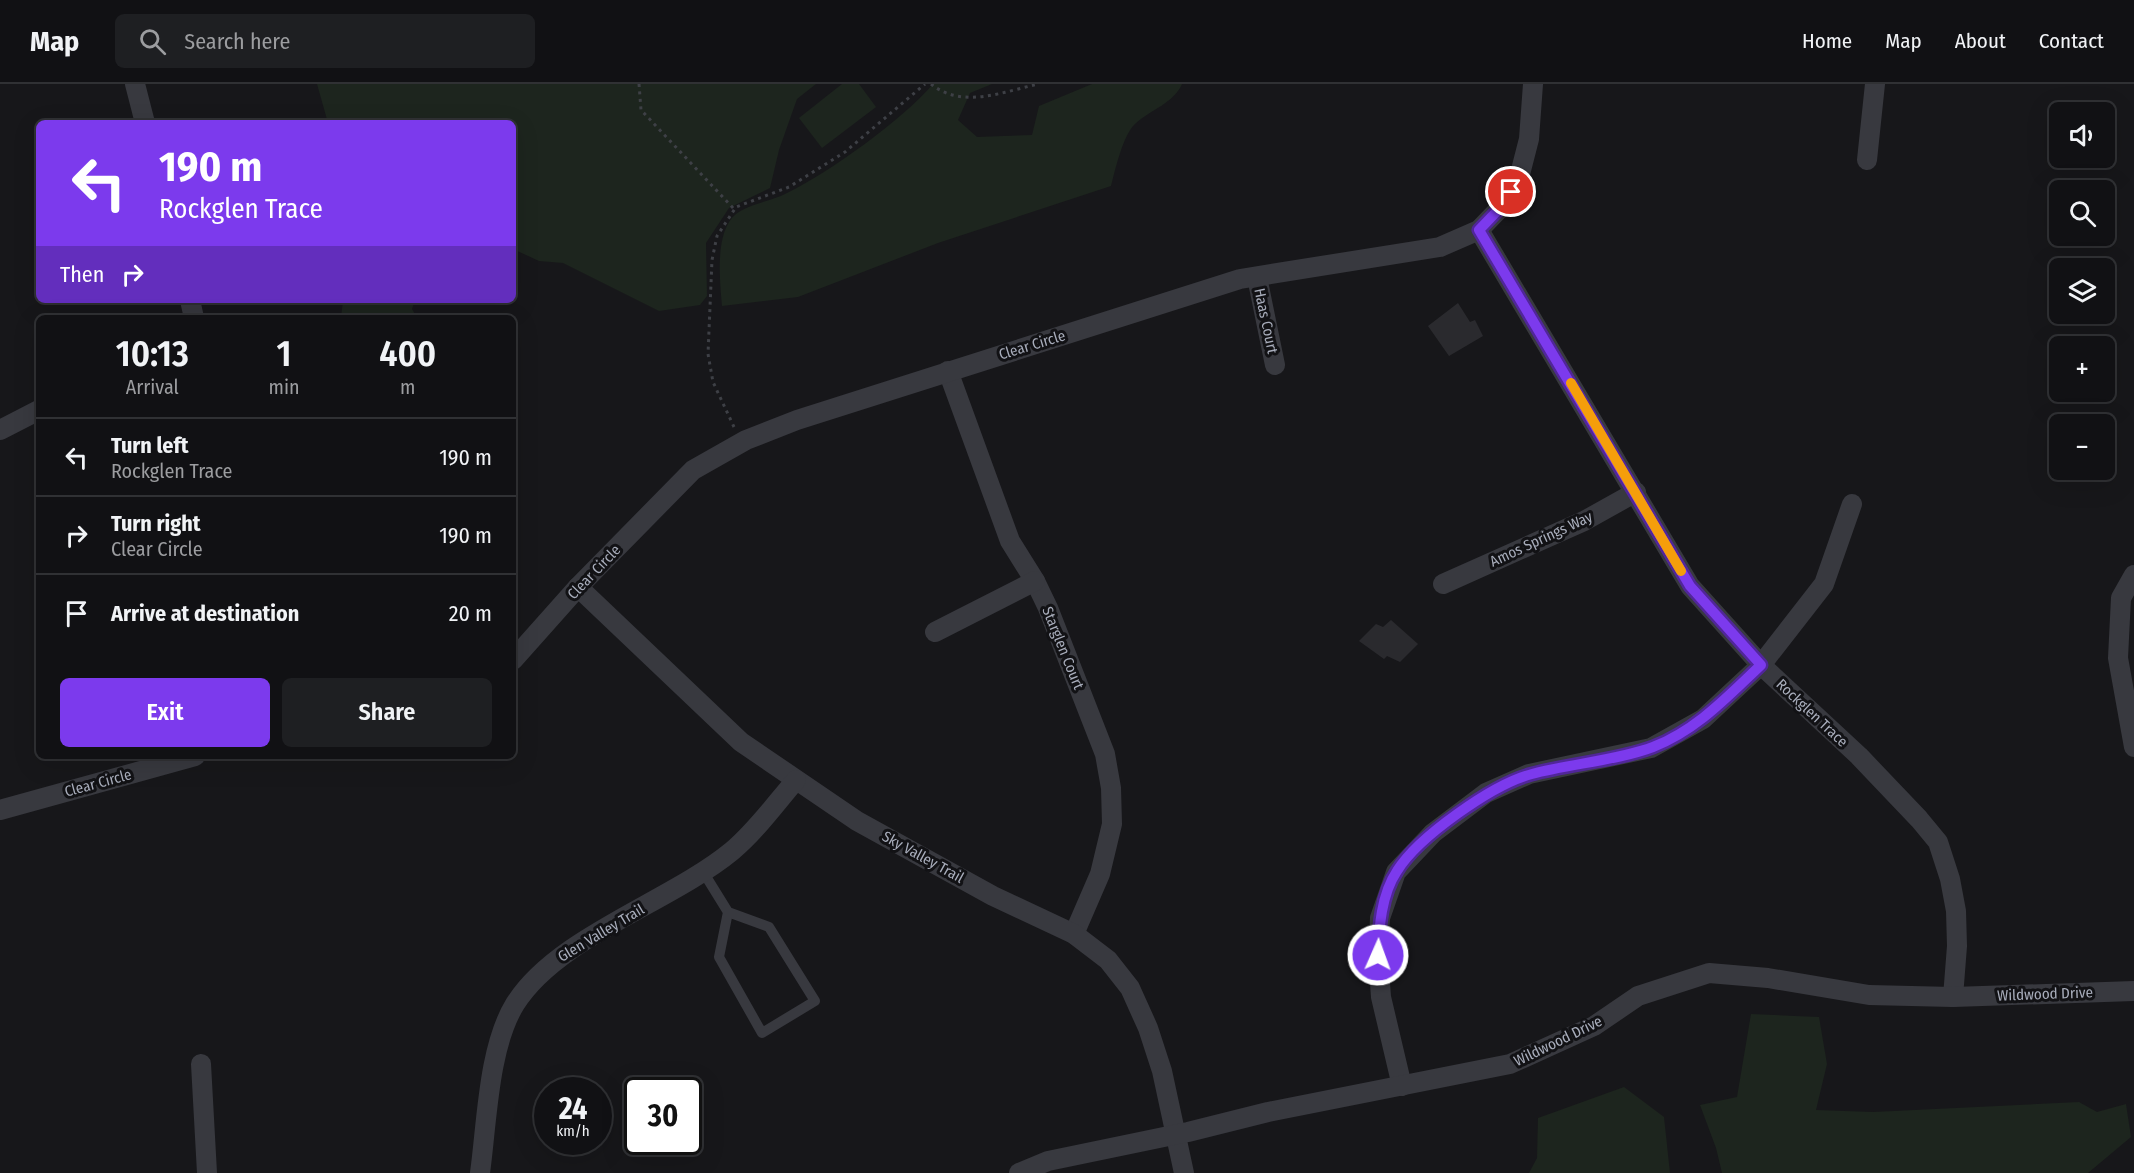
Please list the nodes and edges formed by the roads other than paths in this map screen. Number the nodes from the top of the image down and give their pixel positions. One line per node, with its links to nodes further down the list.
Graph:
1 (135, 84): 4 (street)
2 (1533, 84): 6 (street, Clear Circle)
3 (1875, 84): 5 (street)
4 (144, 120)
5 (1867, 160)
6 (1479, 230): 7 (street, Clear Circle); 12 (street, Rockglen Trace)
7 (1257, 277): 8 (street, Haas Court); 9 (street, Clear Circle)
8 (1275, 365)
9 (948, 371): 15 (street, Starglen Court); 17 (street, Clear Circle)
10 (36, 412): 11 (street)
11 (0, 430)
12 (1636, 492): 16 (street, Amos Springs Way); 20 (street, Rockglen Trace)
13 (1852, 504): 20 (street)
14 (2134, 575): 21 (street)
15 (1035, 581): 18 (street); 27 (street, Starglen Court)
16 (1443, 584)
17 (578, 587): 19 (street, Clear Circle); 23 (street, Sky Valley Trail)
18 (935, 632)
19 (516, 657)
20 (1761, 665): 29 (street, Rockglen Trace); 31 (street)
21 (2134, 747)
22 (184, 759): 24 (street, Clear Circle)
23 (796, 780): 25 (street, Glen Valley Trail); 27 (street, Sky Valley Trail)
24 (0, 810)
25 (702, 870): 26 (lane); 34 (street, Glen Valley Trail)
26 (728, 912): 26 (lane)
27 (1074, 934): 32 (street, Sky Valley Trail)
28 (2134, 991): 29 (street, Wildwood Drive)
29 (1953, 997): 31 (street, Wildwood Drive)
30 (201, 1064): 33 (street)
31 (1402, 1086): 32 (street, Wildwood Drive)
32 (1175, 1135): 35 (street, Wildwood Drive); 36 (street, Sky Valley Trail)
33 (207, 1173)
34 (480, 1173)
35 (1019, 1173)
36 (1184, 1173)

